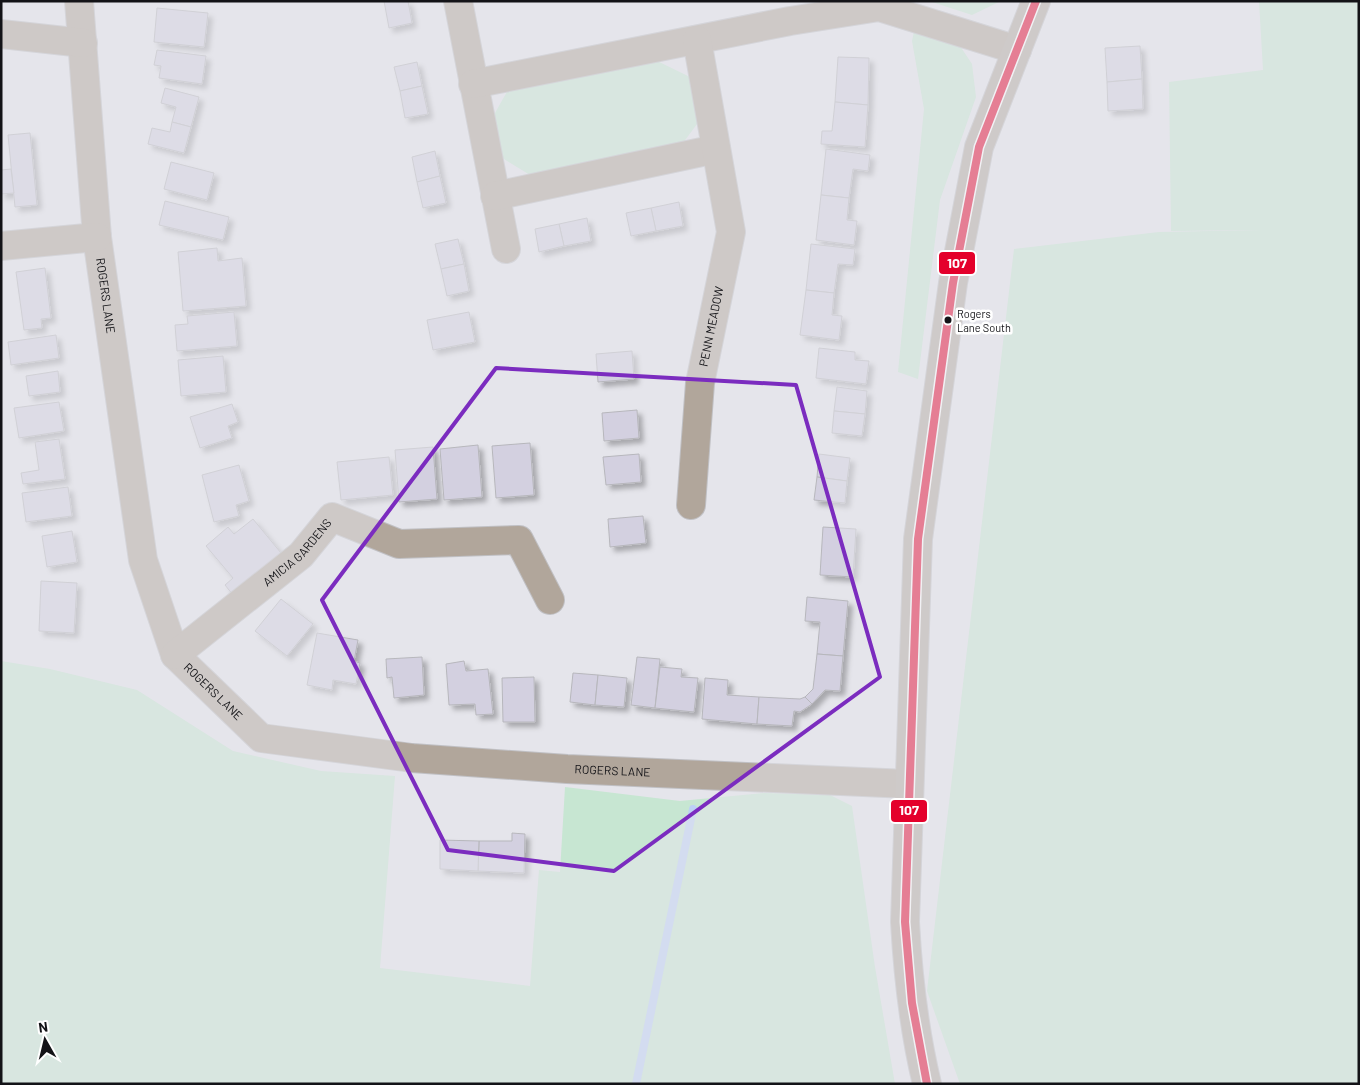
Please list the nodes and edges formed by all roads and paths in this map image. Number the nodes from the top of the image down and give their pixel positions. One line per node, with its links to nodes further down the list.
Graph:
1 (79, 1): 7 (street, ROGERS LANE)
2 (458, 1): 9 (street)
3 (1036, 1): 8 (main road)
4 (787, 11): 6 (street); 8 (street)
5 (1, 34): 7 (street)
6 (697, 40): 9 (street); 10 (street, PENN MEADOW)
7 (83, 43): 12 (street, ROGERS LANE)
8 (1017, 50): 18 (main road)
9 (473, 84): 11 (street)
10 (716, 149): 11 (street); 15 (street, PENN MEADOW)
11 (495, 196): 14 (street)
12 (97, 237): 13 (street); 17 (street, ROGERS LANE)
13 (1, 246)
14 (506, 249)
15 (691, 505)
16 (550, 600): 17 (street, AMICIA GARDENS)
17 (176, 655): 18 (street, ROGERS LANE)
18 (908, 784): 19 (main road)
19 (927, 1084)

